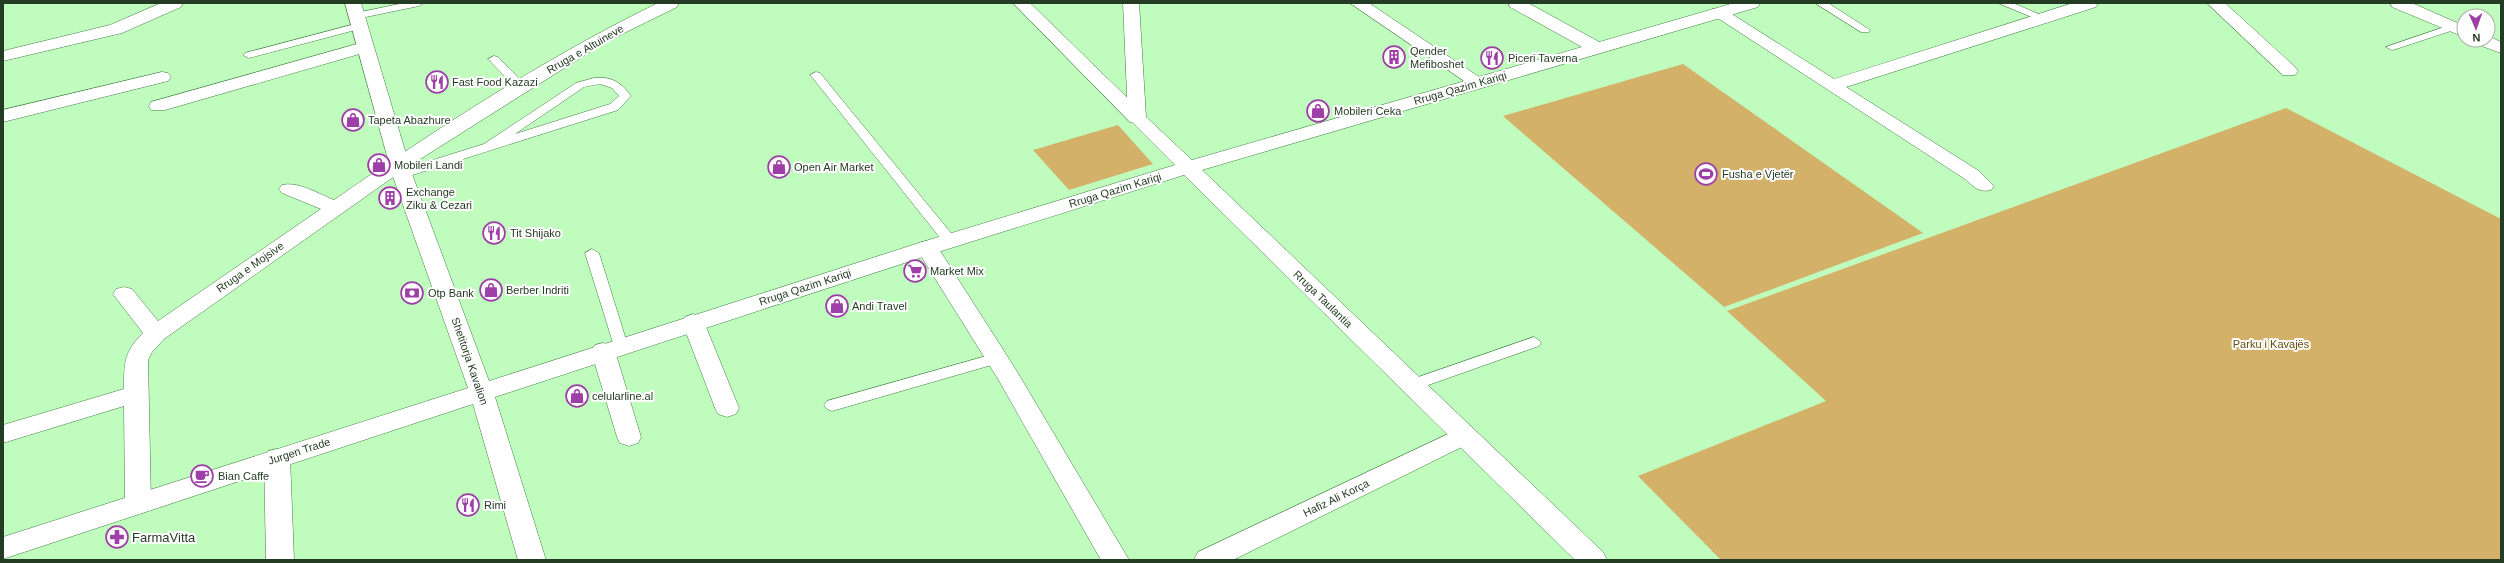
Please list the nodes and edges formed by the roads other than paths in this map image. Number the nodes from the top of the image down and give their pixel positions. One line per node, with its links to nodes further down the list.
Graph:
1 (174, 3): 23 (street)
2 (419, 3): 16 (lane)
3 (671, 3): 30 (street, Rruga e Altuineve)
4 (1021, 3): 33 (street, Rruga Taulantia)
5 (1131, 3): 33 (street)
6 (1358, 3): 28 (street)
7 (1516, 3): 21 (street)
8 (1752, 3): 14 (street, Rruga Qazim Kariqi)
9 (1820, 3): 18 (lane)
10 (2003, 3): 15 (lane)
11 (2090, 3): 15 (street)
12 (2214, 3): 25 (street)
13 (2398, 3): 17 (street)
14 (1718, 13): 21 (street, Rruga Qazim Kariqi); 29 (street)
15 (2043, 18): 29 (street)
16 (358, 23): 22 (lane); 31 (street); 36 (street, Shetitorja Kavalion)
17 (2456, 29)
18 (1865, 30)
19 (2456, 31): 20 (lane)
20 (2392, 47)
21 (1597, 48): 28 (street, Rruga Qazim Kariqi)
22 (250, 55)
23 (3, 56)
24 (494, 59): 30 (lane)
25 (2289, 71)
26 (816, 75): 40 (lane)
27 (162, 77): 32 (street)
28 (1479, 83): 35 (street, Rruga Qazim Kariqi)
29 (1833, 86): 37 (street)
30 (521, 87): 36 (street, Rruga e Altuineve)
31 (158, 106)
32 (3, 116)
33 (1137, 118): 35 (street, Rruga Taulantia)
34 (488, 147): 34 (lane); 36 (lane)
35 (1187, 168): 40 (street, Rruga Qazim Kariqi); 49 (street, Rruga Taulantia)
36 (401, 169): 39 (street, Rruga e Mojsive); 50 (street, Shetitorja Kavalion)
37 (1984, 186)
38 (290, 189): 39 (street)
39 (336, 208): 45 (street, Rruga e Mojsive)
40 (950, 241): 41 (street, Rruga Qazim Kariqi)
41 (927, 248): 44 (street, Rruga Qazim Kariqi); 48 (street)
42 (592, 252): 47 (lane)
43 (124, 294): 45 (street)
44 (693, 322): 47 (street, Rruga Qazim Kariqi); 53 (street)
45 (156, 334): 51 (street, Rruga e Mojsive)
46 (1534, 342): 49 (lane)
47 (612, 349): 50 (street, Rruga Qazim Kariqi); 56 (street)
48 (997, 358): 52 (lane); 62 (street)
49 (1412, 385): 55 (street, Rruga Taulantia)
50 (481, 392): 57 (street, Jurgen Trade); 61 (street, Shetitorja Kavalion)
51 (138, 394): 54 (street); 58 (street, Rruga e Mojsive)
52 (832, 405)
53 (727, 408)
54 (3, 434)
55 (1465, 436): 63 (street, Hafiz Ali Korça); 64 (street, Rruga Taulantia)
56 (628, 437)
57 (277, 458): 58 (street, Jurgen Trade); 60 (street)
58 (138, 504): 59 (street, Jurgen Trade)
59 (3, 548)
60 (280, 560)
61 (532, 560)
62 (1116, 560)
63 (1208, 560)
64 (1593, 560)

